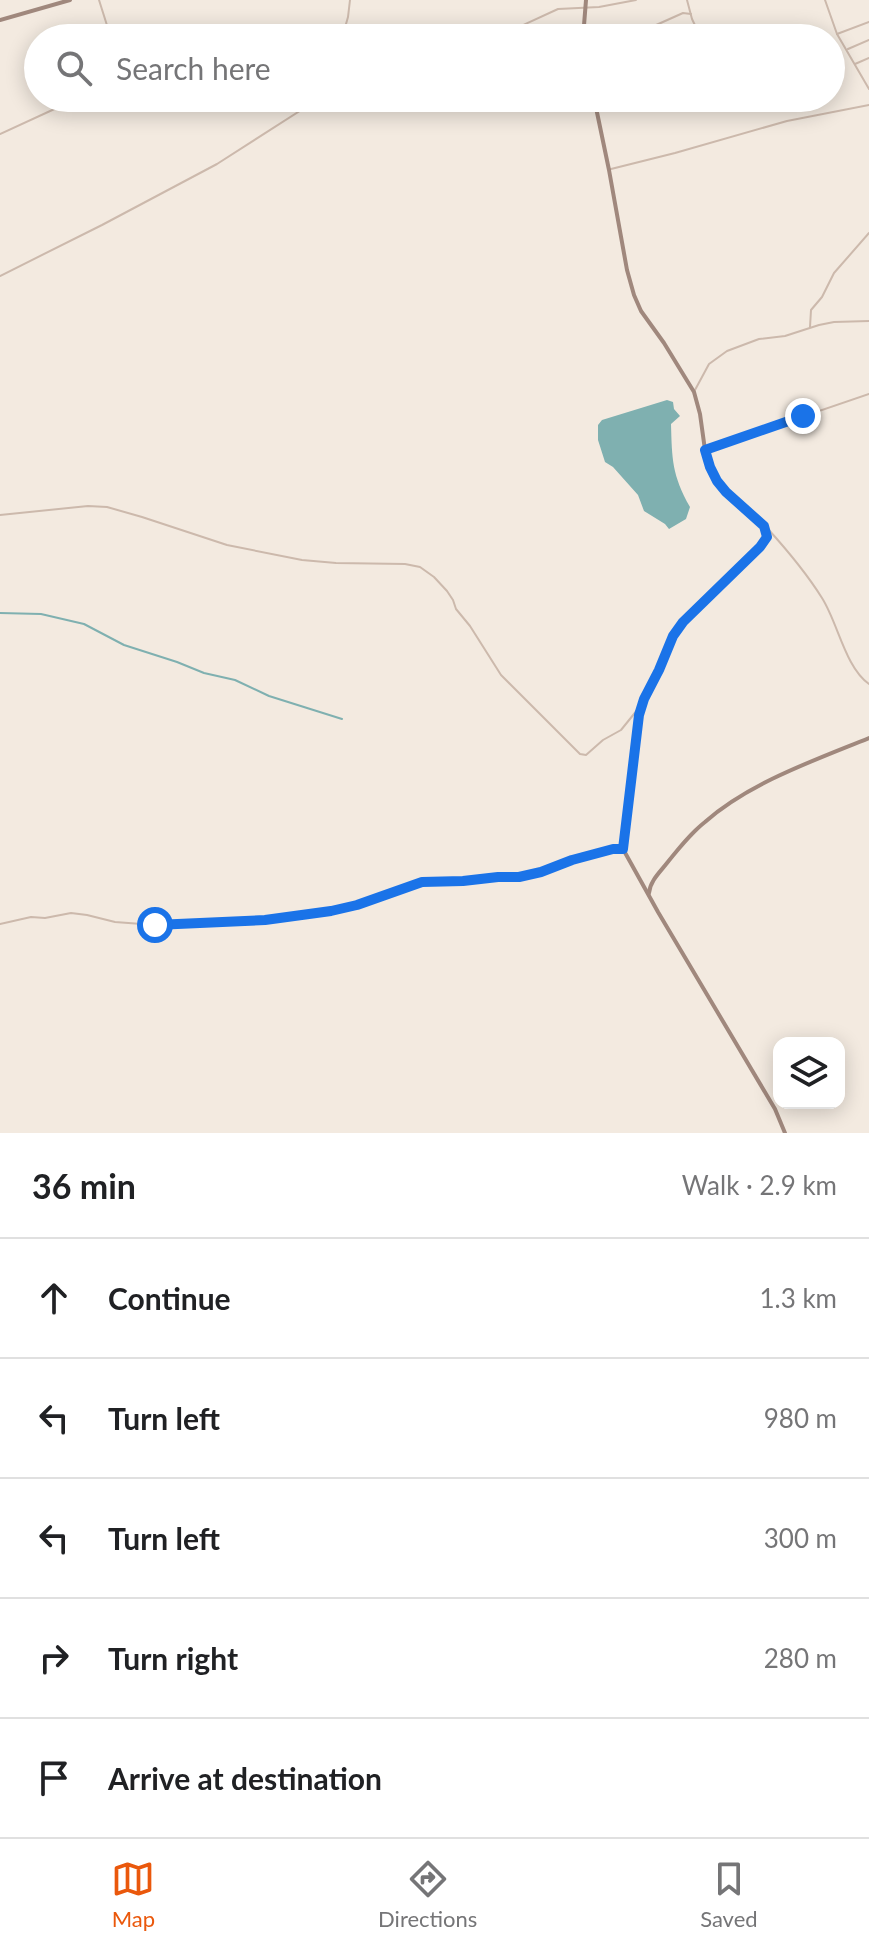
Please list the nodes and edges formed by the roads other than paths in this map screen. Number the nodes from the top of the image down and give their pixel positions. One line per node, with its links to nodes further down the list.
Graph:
1 (70, 0): 10 (street)
2 (99, 0): 12 (street)
3 (350, 0): 13 (street)
4 (586, 0): 8 (street)
5 (636, 0): 8 (street)
6 (687, 0): 9 (street)
7 (825, 0): 18 (street)
8 (585, 8): 14 (street); 15 (street)
9 (691, 14): 16 (street); 17 (street)
10 (0, 20)
11 (869, 22): 19 (street)
12 (107, 24)
13 (346, 24)
14 (525, 24)
15 (584, 24)
16 (658, 24)
17 (695, 24)
18 (833, 24)
19 (845, 31)
20 (869, 40): 21 (street)
21 (845, 50): 23 (street)
22 (869, 58): 23 (street)
23 (854, 64): 24 (street)
24 (867, 80): 25 (street)
25 (869, 89)
26 (869, 105): 27 (street)
27 (845, 110)
28 (48, 112): 32 (street)
29 (298, 112): 35 (street)
30 (597, 112): 33 (street)
31 (833, 112): 33 (street)
32 (0, 134)
33 (609, 170): 38 (street)
34 (869, 233): 37 (street)
35 (0, 276)
36 (869, 321): 37 (street)
37 (810, 327): 38 (street)
38 (694, 392): 40 (street)
39 (869, 394): 40 (street)
40 (705, 450): 42 (street)
41 (0, 515): 44 (street)
42 (764, 526): 43 (street); 44 (street)
43 (869, 684)
44 (642, 705): 46 (street)
45 (869, 738): 48 (street)
46 (623, 849): 47 (street); 50 (street)
47 (642, 883): 48 (street); 49 (street)
48 (651, 884): 49 (street)
49 (649, 895): 51 (street)
50 (0, 924)
51 (785, 1133)

